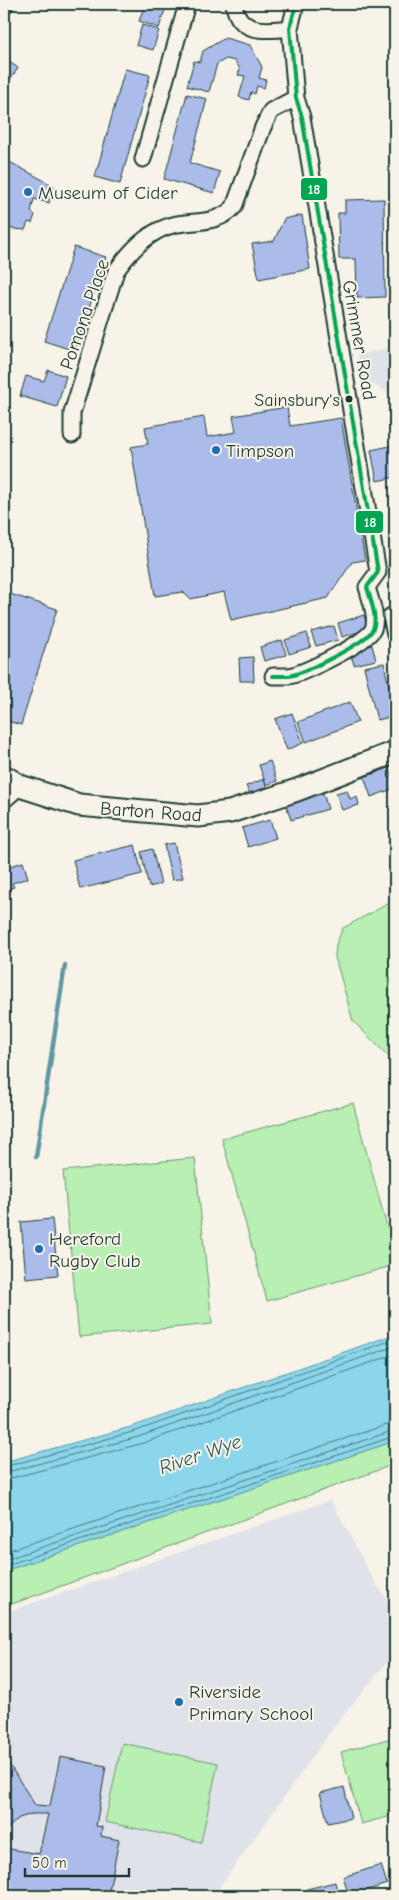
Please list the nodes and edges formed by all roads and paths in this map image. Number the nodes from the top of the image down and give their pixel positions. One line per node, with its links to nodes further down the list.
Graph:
1 (187, 4): 6 (street)
2 (234, 4): 4 (street)
3 (296, 4): 4 (street, Grimmer Road)
4 (290, 28): 5 (street, Grimmer Road)
5 (296, 98): 7 (street, Pomona Place); 10 (street, Grimmer Road)
6 (143, 159)
7 (72, 435)
8 (391, 616): 9 (street)
9 (395, 635)
10 (273, 676)
11 (395, 752): 12 (street, Barton Road)
12 (9, 787)

